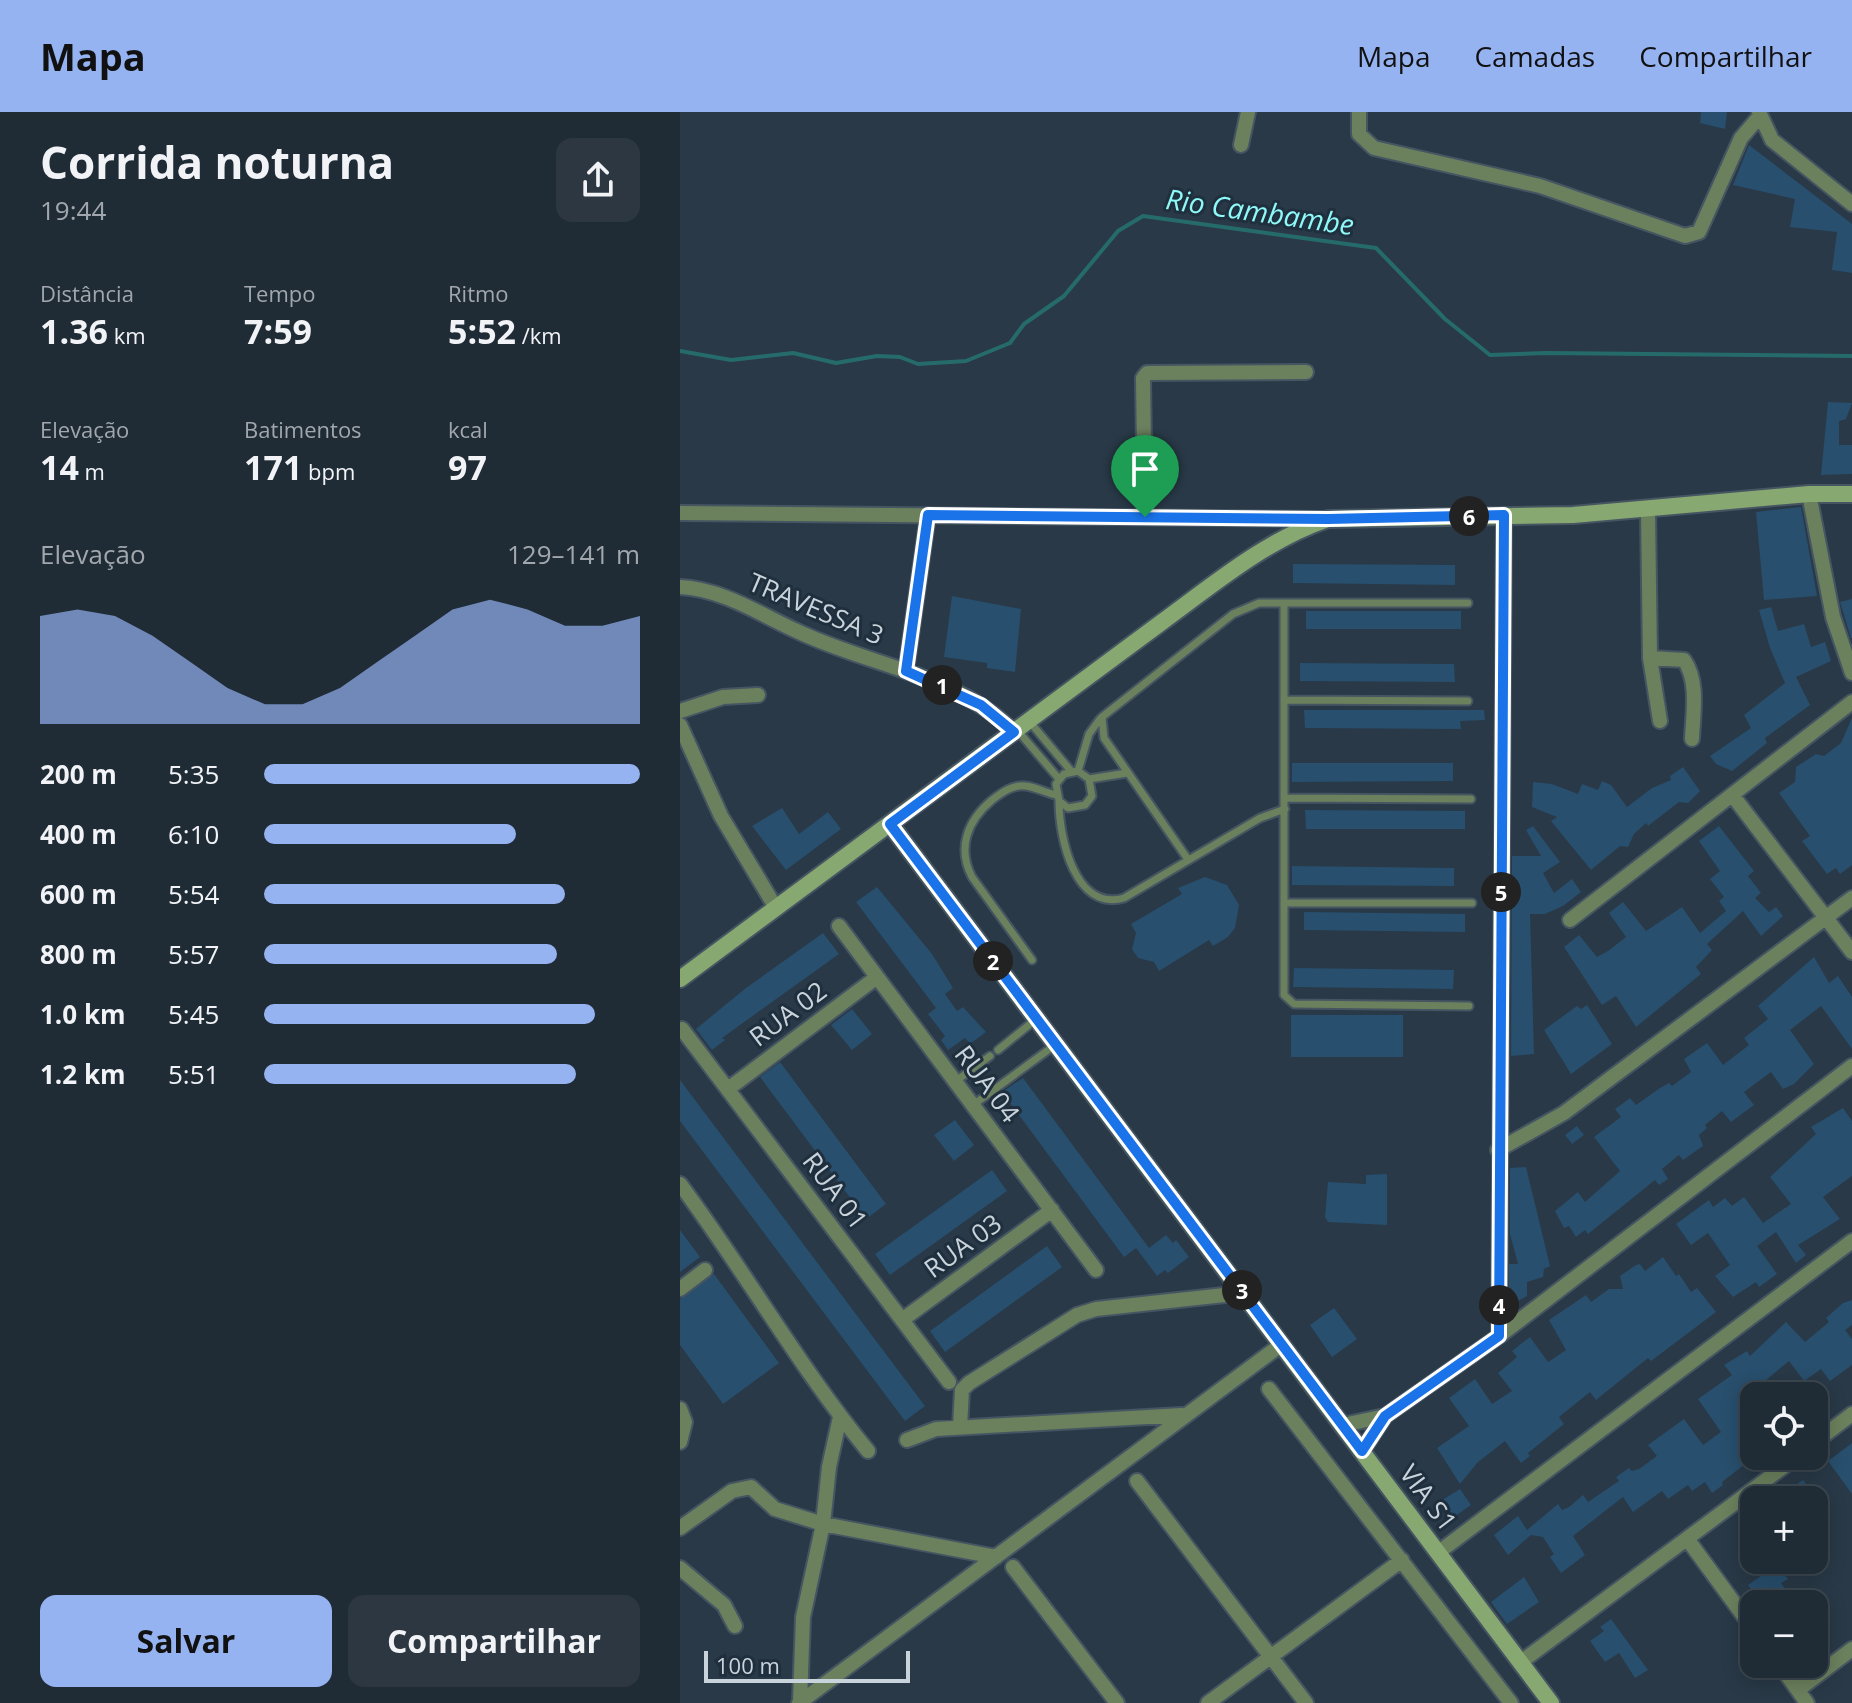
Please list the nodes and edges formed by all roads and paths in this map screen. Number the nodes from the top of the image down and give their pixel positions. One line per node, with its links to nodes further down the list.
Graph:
1 (1248, 112): 4 (street)
2 (1359, 112): 3 (street)
3 (1759, 114): 5 (street)
4 (1241, 145)
5 (1852, 204)
6 (1306, 372): 13 (street)
7 (1809, 494): 8 (street); 9 (street); 20 (street)
8 (1852, 494)
9 (1648, 511): 12 (street); 18 (street)
10 (680, 513): 11 (street)
11 (928, 515): 13 (street); 19 (street)
12 (1504, 515): 14 (street); 63 (street)
13 (1145, 517): 14 (street)
14 (1328, 519): 29 (street)
15 (680, 587): 19 (street, TRAVESSA 3)
16 (1284, 603): 17 (lane); 22 (lane); 26 (lane)
17 (1468, 603)
18 (1650, 658): 27 (street); 30 (street)
19 (906, 671): 29 (street, TRAVESSA 3)
20 (1852, 673)
21 (758, 695): 25 (street)
22 (1285, 700): 23 (lane); 37 (lane)
23 (1468, 701)
24 (1852, 702): 35 (street)
25 (680, 711)
26 (1102, 717): 31 (lane); 32 (lane)
27 (1660, 721)
28 (680, 725): 45 (street)
29 (1020, 727): 31 (lane); 33 (lane); 40 (street)
30 (1692, 739)
31 (1075, 771): 33 (lane); 34 (lane)
32 (1127, 773): 34 (lane); 41 (lane)
33 (1059, 779): 36 (lane)
34 (1089, 779): 36 (lane)
35 (1733, 796): 46 (street); 47 (street)
36 (1057, 798): 41 (lane); 50 (lane)
37 (1285, 798): 38 (lane); 39 (lane)
38 (1471, 799)
39 (1285, 809): 41 (lane); 43 (lane)
40 (890, 824): 45 (street); 54 (street, VIA S1)
41 (1187, 858)
42 (1852, 898): 46 (street)
43 (1285, 903): 44 (lane); 53 (lane)
44 (1472, 903)
45 (776, 908): 52 (street)
46 (1826, 917): 49 (street); 63 (street)
47 (1570, 920)
48 (839, 926): 51 (street, RUA 04)
49 (1852, 952)
50 (1032, 960)
51 (877, 977): 60 (street, RUA 04); 61 (street, RUA 02)
52 (680, 979)
53 (1469, 1006)
54 (1037, 1019): 56 (street, VIA S1); 57 (lane)
55 (682, 1029): 61 (street, RUA 01)
56 (1056, 1044): 62 (lane); 70 (street, VIA S1)
57 (998, 1050)
58 (990, 1056): 60 (lane)
59 (1852, 1066): 72 (street)
60 (955, 1082): 62 (street, RUA 04)
61 (728, 1089): 71 (street, RUA 01)
62 (973, 1105): 65 (street, RUA 04)
63 (1498, 1150): 72 (street)
64 (680, 1184): 80 (street)
65 (1052, 1210): 68 (street, RUA 04); 71 (street, RUA 03)
66 (1852, 1241): 93 (street)
67 (705, 1270): 69 (street)
68 (1096, 1270)
69 (680, 1289)
70 (1243, 1293): 73 (street, VIA S1); 82 (street)
71 (902, 1320): 74 (street, RUA 01)
72 (1499, 1336): 79 (street)
73 (1282, 1344): 78 (street); 81 (street, VIA S1)
74 (949, 1382)
75 (1269, 1389): 95 (street)
76 (680, 1409): 85 (street)
77 (1852, 1414): 83 (street)
78 (1183, 1415): 82 (street); 94 (street)
79 (1385, 1416): 81 (street); 87 (street)
80 (840, 1417): 86 (street); 90 (street)
81 (1343, 1425): 87 (street, VIA S1)
82 (960, 1427): 84 (street)
83 (1828, 1432)
84 (907, 1440)
85 (680, 1442)
86 (868, 1451)
87 (1362, 1451): 93 (street, VIA S1)
88 (1780, 1470): 92 (street)
89 (1137, 1481): 101 (street)
90 (823, 1524): 91 (street); 94 (street); 105 (street)
91 (680, 1528)
92 (1688, 1540): 98 (street); 102 (street)
93 (1439, 1552): 102 (street, VIA S1)
94 (996, 1557): 105 (street)
95 (1402, 1560): 101 (street); 109 (street)
96 (1013, 1567): 106 (street)
97 (680, 1568): 99 (street)
98 (1740, 1611)
99 (735, 1626)
100 (1852, 1649): 104 (street)
101 (1271, 1657): 107 (street); 108 (street)
102 (1521, 1662): 110 (street, VIA S1)
103 (1789, 1678): 104 (street)
104 (1798, 1690): 111 (street)
105 (799, 1703)
106 (1117, 1703)
107 (1208, 1703)
108 (1306, 1703)
109 (1511, 1703)
110 (1551, 1703)
111 (1807, 1703)

